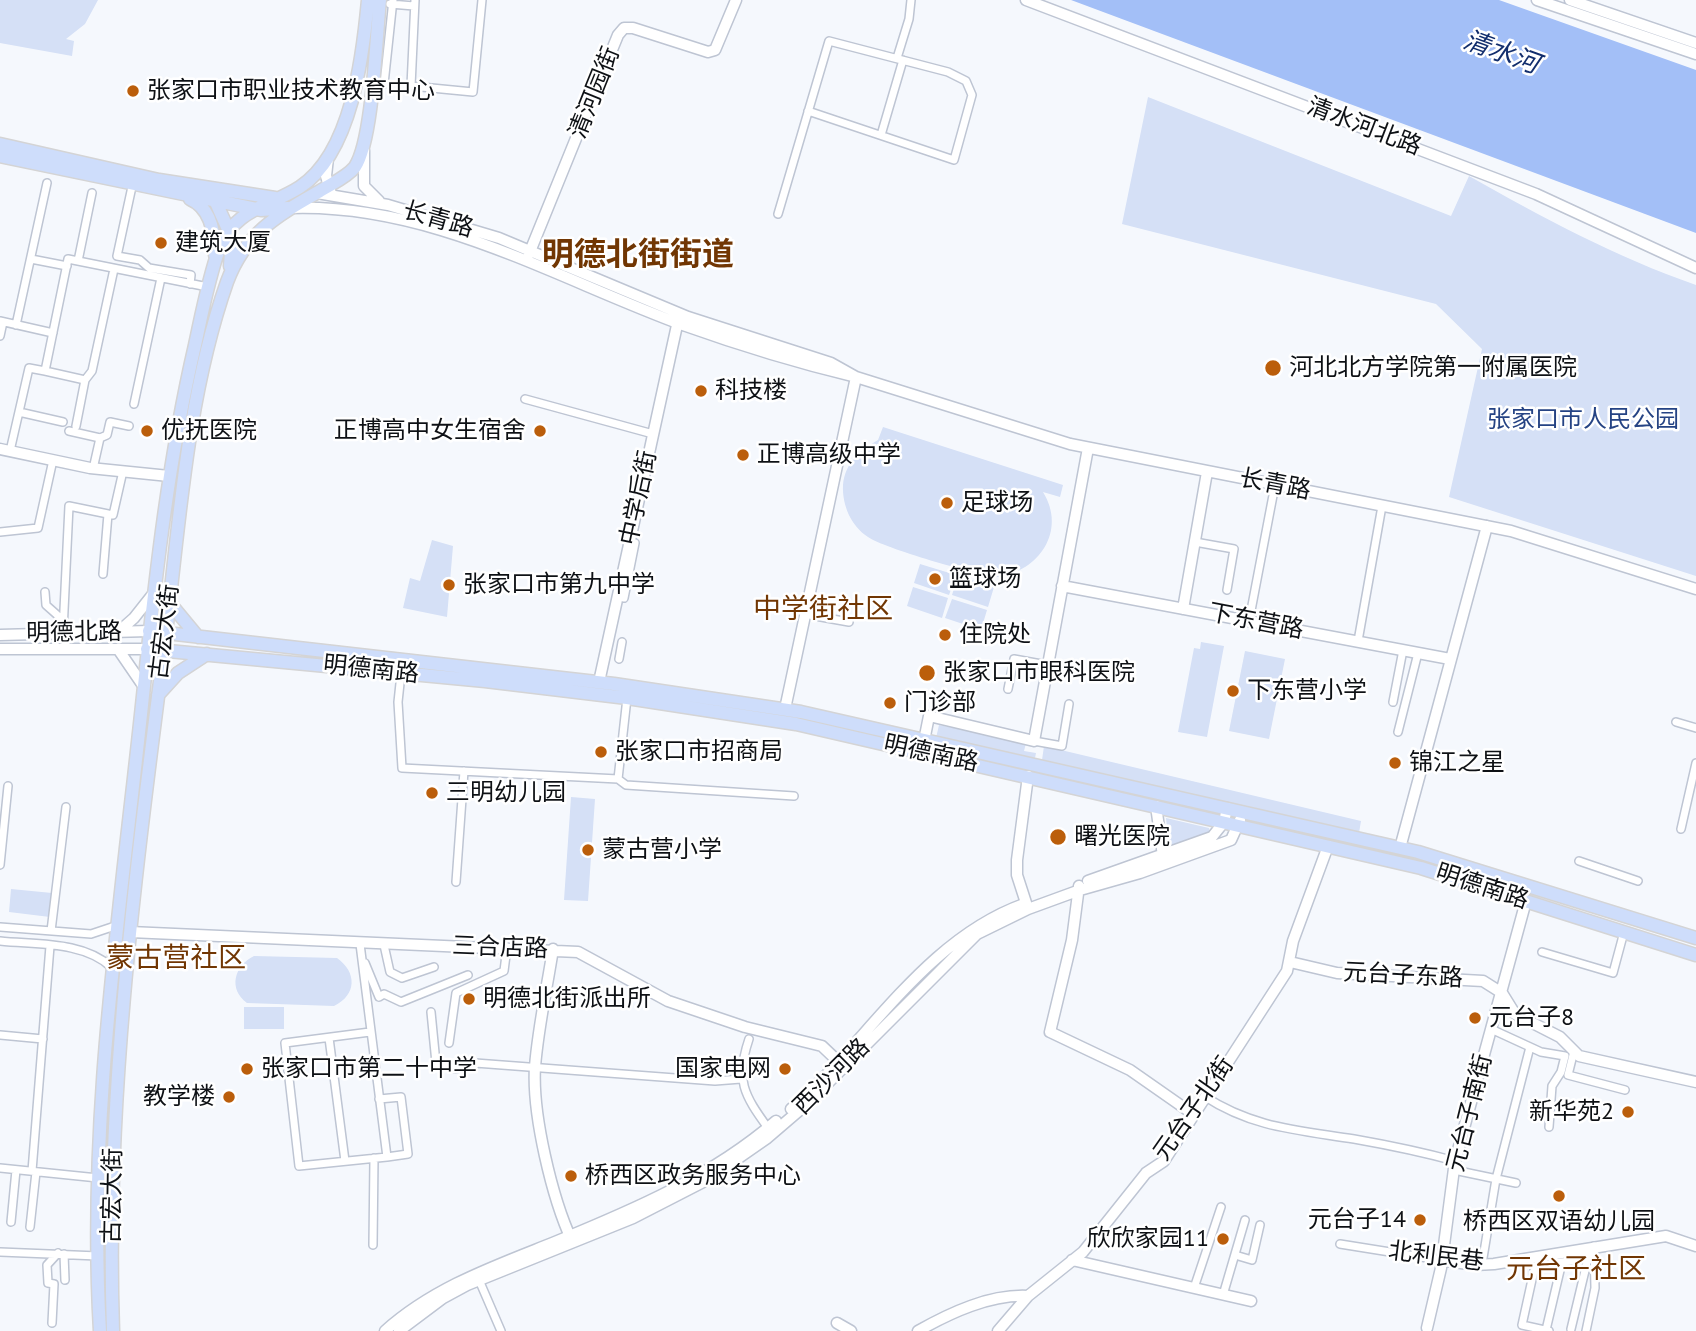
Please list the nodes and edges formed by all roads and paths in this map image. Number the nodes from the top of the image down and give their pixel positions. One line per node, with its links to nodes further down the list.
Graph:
1 (482, 0): 8 (street)
2 (736, 0): 34 (street, 清河园街)
3 (911, 0): 11 (street)
4 (1026, 0): 39 (street, 清水河北路)
5 (1537, 0): 10 (street)
6 (1570, 0): 9 (street)
7 (383, 1): 8 (street); 12 (street); 14 (main road, 古宏大街); 17 (main road, 古宏大街)
8 (414, 3)
9 (1696, 43)
10 (1696, 54)
11 (900, 59): 13 (street); 15 (street); 15 (street)
12 (384, 84)
13 (808, 111): 15 (street); 32 (street)
14 (365, 134): 22 (main road, 古宏大街); 28 (street)
15 (881, 135)
16 (0, 144): 19 (main road, 长青路)
17 (332, 146): 22 (street); 26 (main road, 古宏大街)
18 (0, 156): 19 (main road, 长青路)
19 (134, 180): 21 (main road, 长青路); 25 (main road, 长青路); 43 (street)
20 (47, 183): 35 (street)
21 (193, 185): 26 (main road, 长青路); 27 (main road)
22 (330, 189): 23 (main road, 古宏大街); 28 (street, 长青路); 31 (street)
23 (317, 192): 26 (main road, 长青路); 29 (main road, 古宏大街)
24 (92, 193): 36 (street)
25 (183, 196): 27 (main road, 长青路); 37 (main road)
26 (275, 198): 30 (main road, 古宏大街)
27 (216, 202): 30 (main road, 长青路); 33 (main road)
28 (388, 205): 34 (street, 长青路)
29 (290, 208): 30 (main road, 长青路); 31 (street, 长青路); 42 (main road, 古宏大街)
30 (254, 209): 33 (main road, 古宏大街)
31 (343, 209): 34 (street, 长青路)
32 (778, 214)
33 (230, 231): 37 (main road, 古宏大街); 42 (main road)
34 (529, 254): 45 (street, 长青路)
35 (31, 259): 38 (street); 47 (street)
36 (78, 261): 38 (street); 40 (street)
37 (215, 265): 44 (main road, 古宏大街)
38 (67, 266): 48 (street)
39 (1696, 268)
40 (114, 269): 41 (street); 52 (street)
41 (161, 278): 43 (street); 54 (street)
42 (228, 280): 82 (main road, 古宏大街)
43 (190, 284): 44 (street)
44 (208, 288): 66 (main road, 古宏大街)
45 (679, 318): 51 (street, 长青路); 58 (street, 中学后街)
46 (1, 322): 47 (street); 49 (street)
47 (16, 325): 48 (street)
48 (53, 333): 50 (street)
49 (0, 336)
50 (45, 371): 52 (street); 55 (street)
51 (856, 377): 60 (street, 长青路); 84 (street)
52 (85, 380): 59 (street)
53 (525, 399): 58 (street)
54 (134, 404)
55 (19, 412): 56 (street); 61 (street)
56 (63, 422)
57 (129, 426): 59 (street)
58 (653, 434): 74 (street, 中学后街)
59 (100, 438): 63 (street)
60 (1088, 448): 65 (street, 长青路); 76 (street)
61 (5, 450): 62 (street)
62 (53, 460): 63 (street); 71 (street)
63 (93, 469): 64 (street)
64 (123, 471): 66 (street); 69 (street)
65 (1207, 472): 67 (street, 长青路); 72 (street)
66 (169, 476): 80 (main road, 古宏大街)
67 (1275, 485): 68 (street, 长青路); 85 (street)
68 (1382, 506): 70 (street, 长青路); 94 (street)
69 (108, 514): 75 (street); 87 (street)
70 (1487, 526): 77 (street, 长青路); 107 (street)
71 (0, 532)
72 (1195, 542): 78 (street); 83 (street)
73 (635, 543): 74 (street)
74 (626, 570): 81 (street); 96 (street, 中学后街)
75 (103, 574)
76 (1062, 586): 83 (street, 下东营路); 108 (street)
77 (1696, 589)
78 (1227, 590)
79 (45, 592): 87 (street)
80 (153, 594): 88 (main road, 古宏大街); 89 (street)
81 (624, 598)
82 (169, 602): 91 (main road, 古宏大街); 93 (main road)
83 (1184, 608): 85 (street, 下东营路)
84 (804, 614): 86 (street); 117 (street)
85 (1249, 621): 94 (street, 下东营路)
86 (849, 622)
87 (64, 626): 89 (street, 明德北路); 90 (street, 明德北路)
88 (149, 631): 89 (street, 明德北路); 91 (main road, 明德南路); 100 (main road, 古宏大街)
89 (117, 632)
90 (36, 633): 92 (street, 明德北路); 97 (street)
91 (165, 633): 93 (main road, 明德南路); 101 (main road, 古宏大街)
92 (0, 635)
93 (198, 637): 95 (main road, 明德南路)
94 (1358, 641): 102 (street, 下东营路)
95 (258, 643): 105 (main road); 110 (main road, 明德南路)
96 (607, 647): 106 (street); 110 (street, 中学后街)
97 (37, 648): 98 (street, 明德北路); 99 (street, 明德北路)
98 (0, 649)
99 (118, 649): 100 (street, 明德北路); 111 (street)
100 (147, 649): 101 (main road, 明德南路); 111 (main road, 古宏大街)
101 (164, 649): 104 (main road, 明德南路); 114 (main road, 古宏大街)
102 (1403, 650): 103 (street, 下东营路); 115 (street)
103 (1418, 653): 107 (street, 下东营路); 121 (street)
104 (207, 654): 105 (main road, 明德南路); 114 (main road)
105 (256, 659): 109 (main road, 明德南路)
106 (619, 659)
107 (1450, 659): 138 (street)
108 (1047, 665): 112 (street); 123 (street)
109 (401, 674): 113 (main road, 明德南路); 125 (street)
110 (599, 682): 113 (main road, 明德南路)
111 (144, 687): 141 (main road, 古宏大街)
112 (1009, 689)
113 (622, 694): 117 (main road, 明德南路); 119 (main road, 明德南路); 127 (street)
114 (158, 696): 142 (main road, 古宏大街)
115 (1393, 702)
116 (1069, 704): 123 (street)
117 (785, 709): 119 (main road, 明德南路)
118 (1676, 722): 120 (street)
119 (839, 727): 122 (main road, 明德南路); 126 (main road, 明德南路)
120 (1696, 728)
121 (1398, 732)
122 (924, 741): 123 (street); 132 (main road, 明德南路)
123 (1034, 741)
124 (1696, 763): 136 (street)
125 (464, 771): 127 (street); 145 (street)
126 (1028, 776): 130 (main road, 明德南路); 148 (street)
127 (618, 779): 129 (street)
128 (8, 786): 143 (street)
129 (794, 796)
130 (1156, 806): 134 (main road, 明德南路); 139 (street)
131 (66, 807): 151 (street)
132 (1227, 808): 133 (main road, 明德南路); 134 (street)
133 (1242, 811): 135 (street); 138 (main road, 明德南路)
134 (1224, 822): 135 (main road, 明德南路); 139 (street, 西沙河路)
135 (1239, 825): 137 (main road, 明德南路); 146 (street, 西沙河路)
136 (1681, 829)
137 (1328, 846): 147 (main road, 明德南路); 163 (street, 元台子北街)
138 (1400, 848): 154 (main road, 明德南路)
139 (1163, 856): 146 (street, 西沙河路)
140 (1578, 861): 144 (street)
141 (123, 863): 142 (main road); 149 (main road, 古宏大街)
142 (138, 864): 152 (main road, 古宏大街)
143 (0, 865)
144 (1638, 881)
145 (456, 883)
146 (1079, 887): 148 (street, 西沙河路); 190 (street)
147 (1526, 901): 153 (main road, 明德南路); 170 (street, 元台子南街)
148 (1027, 906): 183 (street, 西沙河路)
149 (116, 926): 151 (street); 165 (main road, 古宏大街)
150 (0, 927): 151 (street)
151 (51, 931)
152 (130, 932): 156 (street, 三合店路); 233 (main road, 古宏大街)
153 (1624, 932): 161 (street); 162 (main road, 明德南路)
154 (1696, 938)
155 (0, 942): 158 (street)
156 (360, 944): 157 (street, 三合店路); 169 (street)
157 (384, 945): 159 (street, 三合店路); 166 (street)
158 (50, 946): 165 (street); 176 (street)
159 (507, 947): 160 (street, 三合店路); 178 (street)
160 (553, 949): 183 (street, 三合店路); 184 (street)
161 (1542, 952)
162 (1696, 955)
163 (1290, 962): 170 (street, 元台子东路); 188 (street, 元台子北街)
164 (365, 963): 168 (street)
165 (111, 967): 200 (main road, 古宏大街)
166 (434, 967)
167 (468, 975): 168 (street)
168 (375, 988): 169 (street)
169 (365, 989): 173 (street)
170 (1502, 993): 172 (street, 元台子南街); 180 (street, 元台子东路)
171 (430, 1012): 182 (street)
172 (1491, 1029): 179 (street); 196 (street, 元台子南街)
173 (370, 1032): 175 (street); 189 (street)
174 (0, 1035): 176 (street)
175 (329, 1038): 195 (street); 195 (street)
176 (43, 1039): 199 (street)
177 (749, 1039): 185 (street)
178 (449, 1043)
179 (1530, 1047): 180 (street); 201 (street)
180 (1568, 1051): 186 (street, 元台子东路); 187 (street); 191 (street)
181 (462, 1062): 182 (street)
182 (479, 1063): 184 (street)
183 (841, 1063): 192 (street, 西沙河路); 208 (street, 西沙河路)
184 (536, 1066): 185 (street); 208 (street)
185 (741, 1079): 192 (street)
186 (1696, 1082)
187 (1625, 1090)
188 (1204, 1096): 190 (street, 元台子北街); 196 (street)
189 (379, 1099): 193 (street); 193 (street)
190 (1193, 1114): 218 (street, 元台子北街)
191 (1549, 1127)
192 (768, 1128): 208 (street, 西沙河路)
193 (387, 1157): 194 (street)
194 (374, 1158): 195 (street); 210 (street)
195 (345, 1161)
196 (1455, 1166): 201 (street); 219 (street, 元台子南街)
197 (0, 1168): 198 (street)
198 (16, 1170): 199 (street); 205 (street)
199 (34, 1172): 200 (street); 207 (street)
200 (98, 1178): 216 (main road, 古宏大街)
201 (1496, 1179): 202 (street); 221 (street)
202 (1516, 1183)
203 (1221, 1207): 224 (street)
204 (1245, 1220): 215 (street)
205 (11, 1222)
206 (1260, 1225): 215 (street)
207 (30, 1227)
208 (571, 1239): 223 (street, 西沙河路); 234 (street, 西沙河路)
209 (1340, 1244): 219 (street, 北利民巷)
210 (373, 1245)
211 (1696, 1245): 212 (street, 北利民巷)
212 (1592, 1246): 217 (street); 221 (street, 北利民巷); 241 (street)
213 (0, 1252): 214 (street)
214 (61, 1254): 216 (street); 222 (street); 228 (street)
215 (1235, 1255): 225 (street)
216 (98, 1256): 232 (main road, 古宏大街)
217 (1588, 1259): 220 (street); 231 (street)
218 (1072, 1260): 224 (street); 226 (street, 元台子北街)
219 (1440, 1260): 221 (street, 北利民巷); 230 (street, 元台子南街)
220 (1562, 1262): 240 (street); 240 (street)
221 (1482, 1264)
222 (65, 1280)
223 (479, 1280): 235 (street, 西沙河路); 236 (street)
224 (1194, 1288): 225 (street)
225 (1223, 1295): 227 (street)
226 (1028, 1296): 238 (street); 239 (street, 元台子北街)
227 (1251, 1301)
228 (52, 1322)
229 (837, 1323): 237 (street)
230 (1427, 1328)
231 (1571, 1329)
232 (100, 1331)
233 (113, 1331)
234 (385, 1331)
235 (399, 1331)
236 (501, 1331)
237 (851, 1331)
238 (918, 1331)
239 (998, 1331)
240 (1547, 1331)
241 (1586, 1331)

